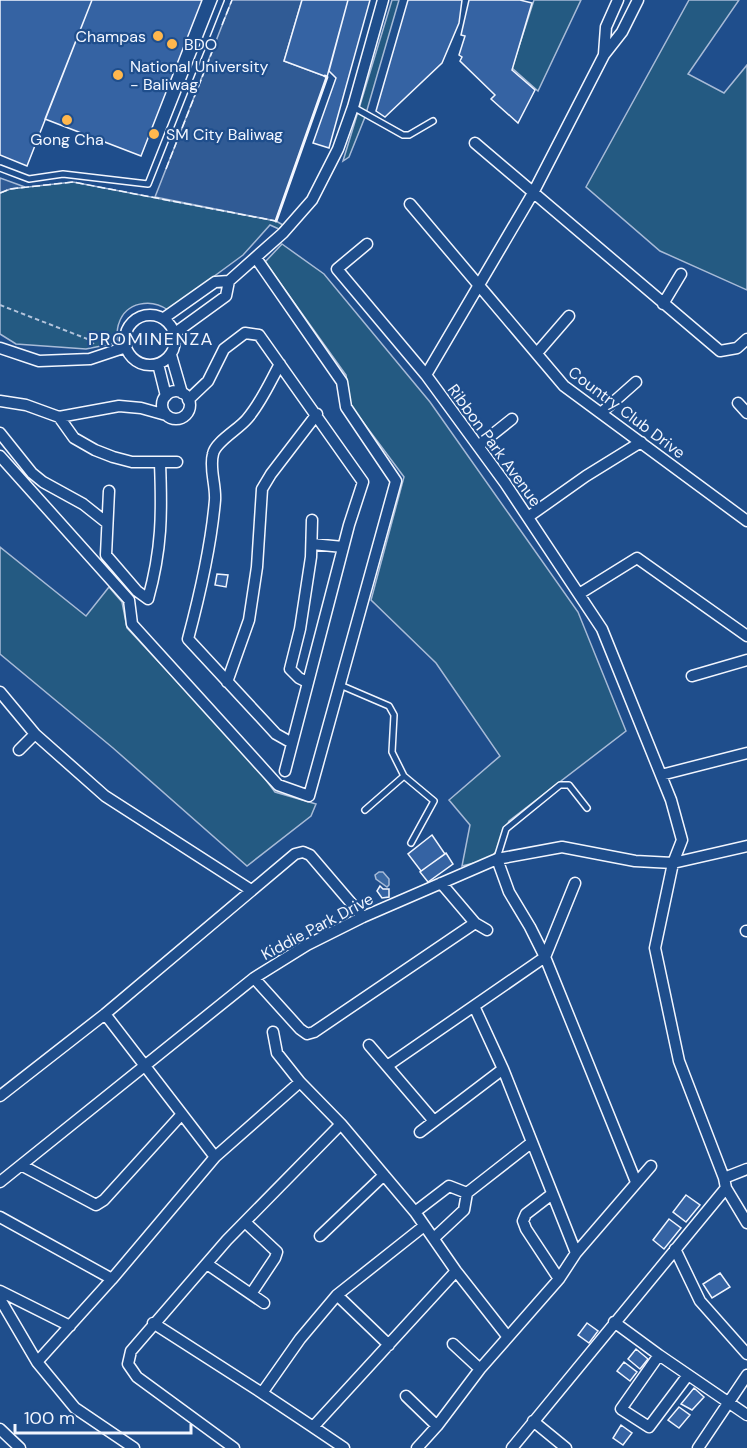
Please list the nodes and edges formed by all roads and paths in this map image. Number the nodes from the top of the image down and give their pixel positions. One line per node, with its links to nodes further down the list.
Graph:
1 (221, 0): 9 (lane)
2 (383, 0): 6 (street)
3 (618, 0): 5 (street)
4 (638, 0): 5 (street)
5 (604, 55): 10 (street)
6 (353, 107): 7 (lane); 13 (street)
7 (433, 121)
8 (475, 143): 10 (street)
9 (0, 168)
10 (533, 193): 16 (street); 17 (street)
11 (410, 204): 16 (street, Country Club Drive)
12 (367, 244): 30 (street, Ribbon Park Avenue)
13 (256, 258): 15 (street); 61 (street)
14 (681, 274): 17 (street)
15 (229, 281): 20 (street); 21 (street)
16 (479, 285): 25 (street, Country Club Drive); 30 (street)
17 (663, 304): 22 (street)
18 (0, 305): 26 (path)
19 (569, 316): 25 (street)
20 (164, 318): 21 (street); 23 (street)
21 (175, 333): 27 (street)
22 (747, 339)
23 (126, 347): 26 (street); 28 (street)
24 (0, 348): 26 (street)
25 (537, 353): 36 (street, Country Club Drive)
26 (105, 354)
27 (171, 355): 28 (street); 33 (street)
28 (158, 364): 32 (street)
29 (280, 364): 33 (street); 38 (street); 59 (street)
30 (426, 375): 44 (street, Ribbon Park Avenue)
31 (636, 382): 36 (street)
32 (166, 396): 33 (street); 39 (street)
33 (185, 397): 39 (street)
34 (0, 401): 40 (street)
35 (738, 403): 37 (street)
36 (601, 413): 43 (street, Country Club Drive)
37 (747, 413)
38 (316, 414): 54 (street); 59 (street)
39 (166, 415): 40 (street)
40 (59, 417): 47 (street)
41 (512, 419): 44 (street)
42 (0, 433): 52 (street)
43 (641, 442): 49 (street); 51 (street, Country Club Drive)
44 (478, 446): 49 (street, Ribbon Park Avenue)
45 (0, 456): 61 (street)
46 (177, 462): 47 (street)
47 (160, 463): 52 (street)
48 (109, 491): 52 (street)
49 (528, 517): 55 (street, Ribbon Park Avenue)
50 (312, 520): 53 (street)
51 (747, 521)
52 (107, 523)
53 (312, 544): 54 (street); 60 (street)
54 (343, 547): 60 (street)
55 (579, 594): 56 (street); 68 (street, Ribbon Park Avenue)
56 (747, 636)
57 (747, 660): 58 (street)
58 (692, 676)
59 (227, 682): 64 (street)
60 (307, 682): 64 (street)
61 (340, 685): 69 (lane)
62 (0, 692): 63 (street)
63 (35, 734): 65 (street); 78 (street)
64 (292, 743): 67 (street)
65 (19, 750)
66 (747, 753): 68 (street)
67 (285, 771)
68 (661, 775): 75 (street, Ribbon Park Avenue)
69 (404, 776): 71 (lane); 72 (lane)
70 (587, 808): 74 (lane)
71 (365, 810)
72 (411, 843)
73 (747, 846): 75 (street, Kiddie Park Drive)
74 (497, 859): 75 (street, Kiddie Park Drive); 76 (street, Kiddie Park Drive); 82 (street)
75 (674, 863): 105 (street, Ribbon Park Avenue)
76 (441, 883): 79 (street, Kiddie Park Drive); 80 (street)
77 (575, 883): 82 (street)
78 (251, 890): 79 (street); 85 (street)
79 (363, 917): 83 (street, Kiddie Park Drive)
80 (475, 923): 81 (street); 83 (street)
81 (488, 930)
82 (545, 957): 84 (street); 104 (street)
83 (254, 978): 88 (street, Kiddie Park Drive)
84 (474, 1006): 89 (street); 90 (street)
85 (105, 1014): 88 (street); 92 (street)
86 (273, 1032): 91 (street)
87 (369, 1045): 89 (street)
88 (145, 1064): 93 (street); 99 (street, Kiddie Park Drive)
89 (387, 1066): 94 (street)
90 (503, 1069): 94 (street); 97 (street)
91 (300, 1082): 95 (street); 98 (street)
92 (0, 1096)
93 (182, 1114): 98 (street); 99 (street)
94 (434, 1122): 96 (street)
95 (341, 1124): 102 (street); 110 (street)
96 (420, 1132)
97 (531, 1143): 106 (street); 107 (street)
98 (215, 1157): 119 (street)
99 (21, 1165): 103 (street, Kiddie Park Drive)
100 (651, 1166): 104 (street)
101 (747, 1169): 105 (street)
102 (384, 1175): 108 (street); 113 (street)
103 (0, 1182)
104 (636, 1182): 116 (street)
105 (725, 1183): 111 (street, Ribbon Park Avenue); 115 (street)
106 (467, 1193): 108 (street); 114 (street)
107 (552, 1194): 116 (street); 120 (street)
108 (415, 1212): 112 (street)
109 (0, 1217): 119 (street)
110 (245, 1222): 117 (street); 122 (street)
111 (747, 1223)
112 (424, 1226): 114 (street); 123 (street)
113 (320, 1236)
114 (434, 1238): 118 (street)
115 (675, 1249): 126 (street); 132 (street)
116 (576, 1254): 120 (street)
117 (207, 1264): 122 (street); 127 (street)
118 (456, 1271): 129 (street); 131 (street)
119 (112, 1279): 128 (street)
120 (559, 1279): 129 (street)
121 (0, 1292): 128 (street)
122 (251, 1294): 125 (street)
123 (337, 1295): 131 (street); 138 (street)
124 (0, 1299): 134 (street)
125 (264, 1303)
126 (615, 1322): 133 (street); 142 (street)
127 (153, 1323): 138 (street); 146 (street)
128 (70, 1326): 134 (street)
129 (507, 1336): 135 (street)
130 (453, 1344): 135 (street)
131 (389, 1345): 143 (street)
132 (747, 1354)
133 (658, 1355): 137 (street); 137 (street)
134 (37, 1362): 148 (street)
135 (480, 1370): 144 (street)
136 (747, 1375): 140 (street)
137 (688, 1376): 140 (street)
138 (262, 1393): 143 (street)
139 (406, 1396): 144 (street)
140 (729, 1403): 141 (street); 153 (street)
141 (747, 1415)
142 (533, 1421): 151 (street); 152 (street)
143 (313, 1426): 149 (street)
144 (436, 1426): 150 (street)
145 (1, 1433): 147 (street)
146 (227, 1446)
147 (20, 1448)
148 (134, 1448)
149 (344, 1448)
150 (417, 1448)
151 (512, 1448)
152 (566, 1448)
153 (698, 1448)

